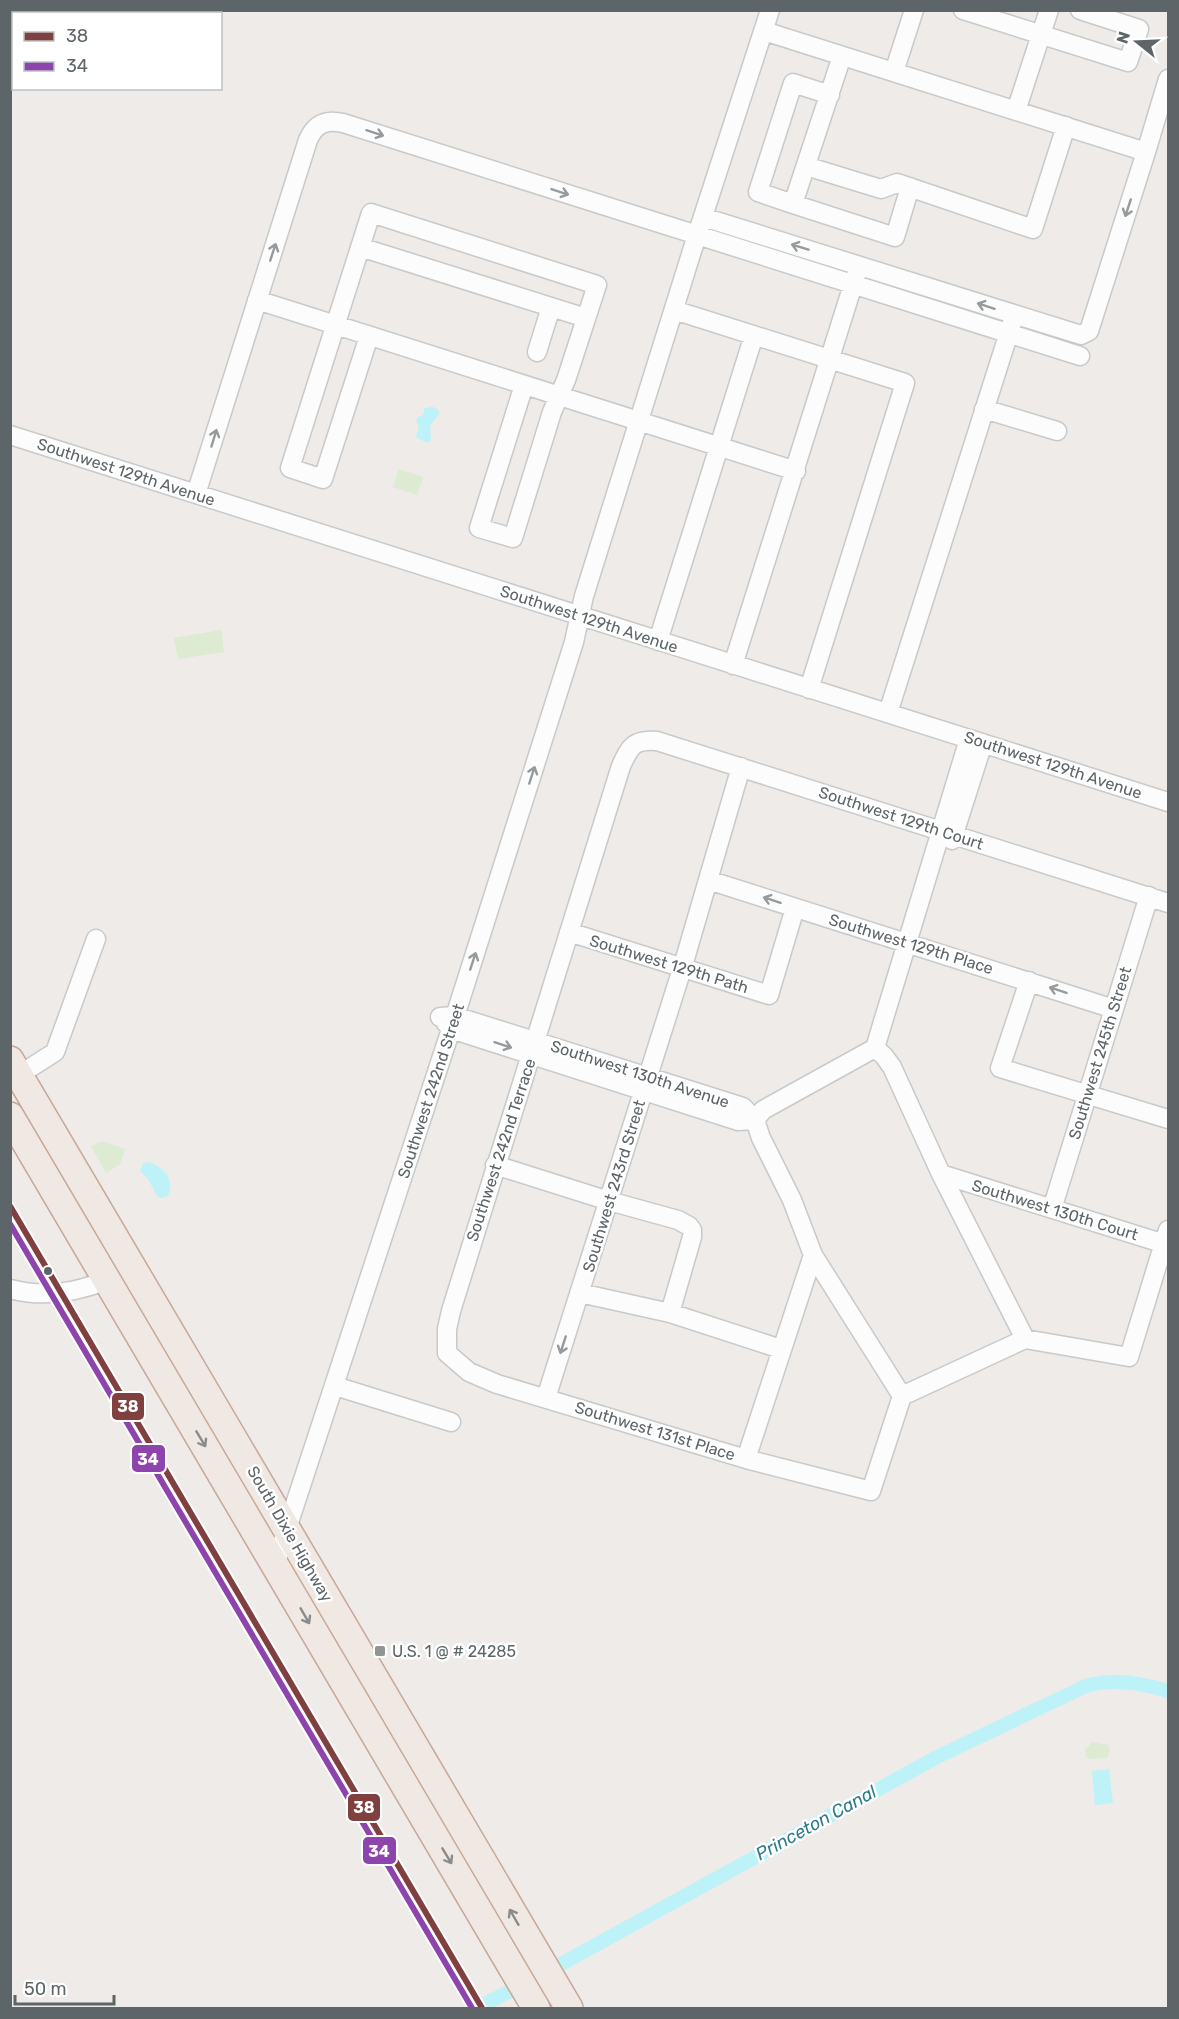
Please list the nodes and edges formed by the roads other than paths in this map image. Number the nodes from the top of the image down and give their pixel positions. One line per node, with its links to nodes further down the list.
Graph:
1 (770, 10): 6 (street, Southwest 242nd Street)
2 (914, 10): 9 (street)
3 (963, 10): 7 (street)
4 (1049, 10): 7 (street)
5 (1080, 10): 7 (street)
6 (764, 31): 8 (street); 18 (street, Southwest 242nd Street)
7 (1041, 35): 12 (street)
8 (842, 56): 9 (street); 11 (street)
9 (894, 72): 12 (street)
10 (1168, 79): 14 (street)
11 (830, 95): 15 (street); 17 (street)
12 (1016, 111): 13 (street)
13 (1066, 126): 14 (street); 16 (street)
14 (1146, 152): 26 (street, one-way to 26)
15 (806, 166): 16 (street); 17 (street)
16 (910, 187): 17 (street)
17 (793, 204)
18 (703, 217): 19 (street, Southwest 242nd Street); 21 (street, one-way to 18)
19 (697, 235): 22 (street); 23 (street, one-way to 19); 25 (street, Southwest 242nd Street)
20 (360, 247): 24 (street); 27 (street); 28 (street)
21 (859, 266): 22 (street); 26 (street, one-way to 21)
22 (853, 284): 29 (street); 34 (street)
23 (257, 300): 28 (street); 43 (street, one-way to 23)
24 (551, 307): 27 (street); 32 (street)
25 (674, 310): 30 (street); 38 (street, Southwest 242nd Street)
26 (1014, 315): 29 (street)
27 (586, 318): 36 (street)
28 (335, 325): 31 (street); 31 (street)
29 (1008, 333): 33 (street); 37 (street)
30 (754, 335): 34 (street); 41 (street)
31 (369, 336): 35 (street)
32 (537, 352)
33 (1080, 356)
34 (830, 359): 42 (street); 47 (street)
35 (524, 385): 36 (street); 36 (street)
36 (559, 396): 38 (street)
37 (984, 409): 39 (street); 48 (street)
38 (639, 421): 41 (street); 44 (street, Southwest 242nd Street)
39 (1057, 431)
40 (10, 435): 43 (street, Southwest 129th Avenue)
41 (719, 447): 42 (street); 45 (street)
42 (796, 471): 46 (street)
43 (196, 494): 44 (street, Southwest 129th Avenue)
44 (580, 616): 45 (street, Southwest 129th Avenue); 64 (street, Southwest 242nd Street, one-way to 44)
45 (658, 641): 46 (street, Southwest 129th Avenue)
46 (733, 665): 47 (street, Southwest 129th Avenue)
47 (809, 689): 48 (street, Southwest 129th Avenue)
48 (888, 713): 49 (street, Southwest 129th Avenue)
49 (976, 741): 52 (street, Southwest 129th Avenue); 53 (street)
50 (633, 745): 51 (street, Southwest 129th Court); 58 (street, Southwest 242nd Terrace)
51 (741, 767): 53 (street, Southwest 129th Court); 54 (street, Southwest 243rd Street)
52 (1168, 802)
53 (948, 832): 55 (street, Southwest 129th Court); 60 (street)
54 (708, 880): 57 (street, Southwest 129th Place, one-way to 54); 61 (street, Southwest 243rd Street)
55 (1149, 896): 56 (street, Southwest 129th Court); 63 (street, Southwest 245th Street)
56 (1168, 903)
57 (795, 908): 60 (street, Southwest 129th Place); 61 (street, Southwest 129th Path)
58 (569, 932): 61 (street, Southwest 129th Path); 65 (street, Southwest 242nd Terrace)
59 (96, 939): 67 (street)
60 (912, 945): 62 (street, Southwest 129th Place); 66 (street)
61 (682, 969): 68 (street, Southwest 243rd Street)
62 (1029, 981): 63 (street, Southwest 129th Place, one-way to 62); 69 (street)
63 (1114, 1009): 69 (street, Southwest 245th Street)
64 (453, 1023): 65 (street, Southwest 130th Avenue); 86 (street, Southwest 242nd Street)
65 (533, 1048): 68 (street, Southwest 130th Avenue); 73 (street, Southwest 242nd Terrace)
66 (879, 1052): 72 (street); 74 (street)
67 (15, 1068): 79 (highway); 89 (highway, South Dixie Highway)
68 (646, 1084): 72 (street, Southwest 130th Avenue); 75 (street, Southwest 243rd Street)
69 (1086, 1096): 71 (street); 76 (street, Southwest 245th Street)
70 (10, 1116): 79 (highway, South Dixie Highway)
71 (1168, 1119)
72 (755, 1120): 78 (street)
73 (495, 1165): 75 (street); 85 (street, Southwest 242nd Terrace)
74 (941, 1174): 76 (street, Southwest 130th Court); 83 (street)
75 (609, 1201): 81 (street, Southwest 243rd Street); 82 (street)
76 (1052, 1209): 77 (street, Southwest 130th Court)
77 (1167, 1239): 83 (street)
78 (813, 1255): 84 (street); 87 (street)
79 (107, 1280): 80 (street); 89 (highway); 93 (highway, South Dixie Highway, one-way to 93)
80 (10, 1289)
81 (580, 1293): 82 (street); 88 (street, Southwest 243rd Street, one-way to 88)
82 (670, 1313): 84 (street)
83 (1025, 1339): 87 (street)
84 (781, 1349): 91 (street)
85 (447, 1353): 88 (street, Southwest 131st Place)
86 (335, 1386): 90 (street); 92 (street, Southwest 242nd Street)
87 (902, 1396): 91 (street, Southwest 131st Place)
88 (546, 1398): 91 (street, Southwest 131st Place)
89 (222, 1418): 92 (highway, South Dixie Highway)
90 (451, 1422)
91 (746, 1459)
92 (287, 1530): 93 (street, Southwest 242nd Street); 95 (highway, South Dixie Highway)
93 (275, 1565): 94 (highway, South Dixie Highway, one-way to 94)
94 (324, 1648): 95 (highway); 97 (highway, South Dixie Highway, one-way to 97)
95 (459, 1822): 96 (highway, South Dixie Highway, one-way to 95)
96 (563, 1998)
97 (533, 2003)

